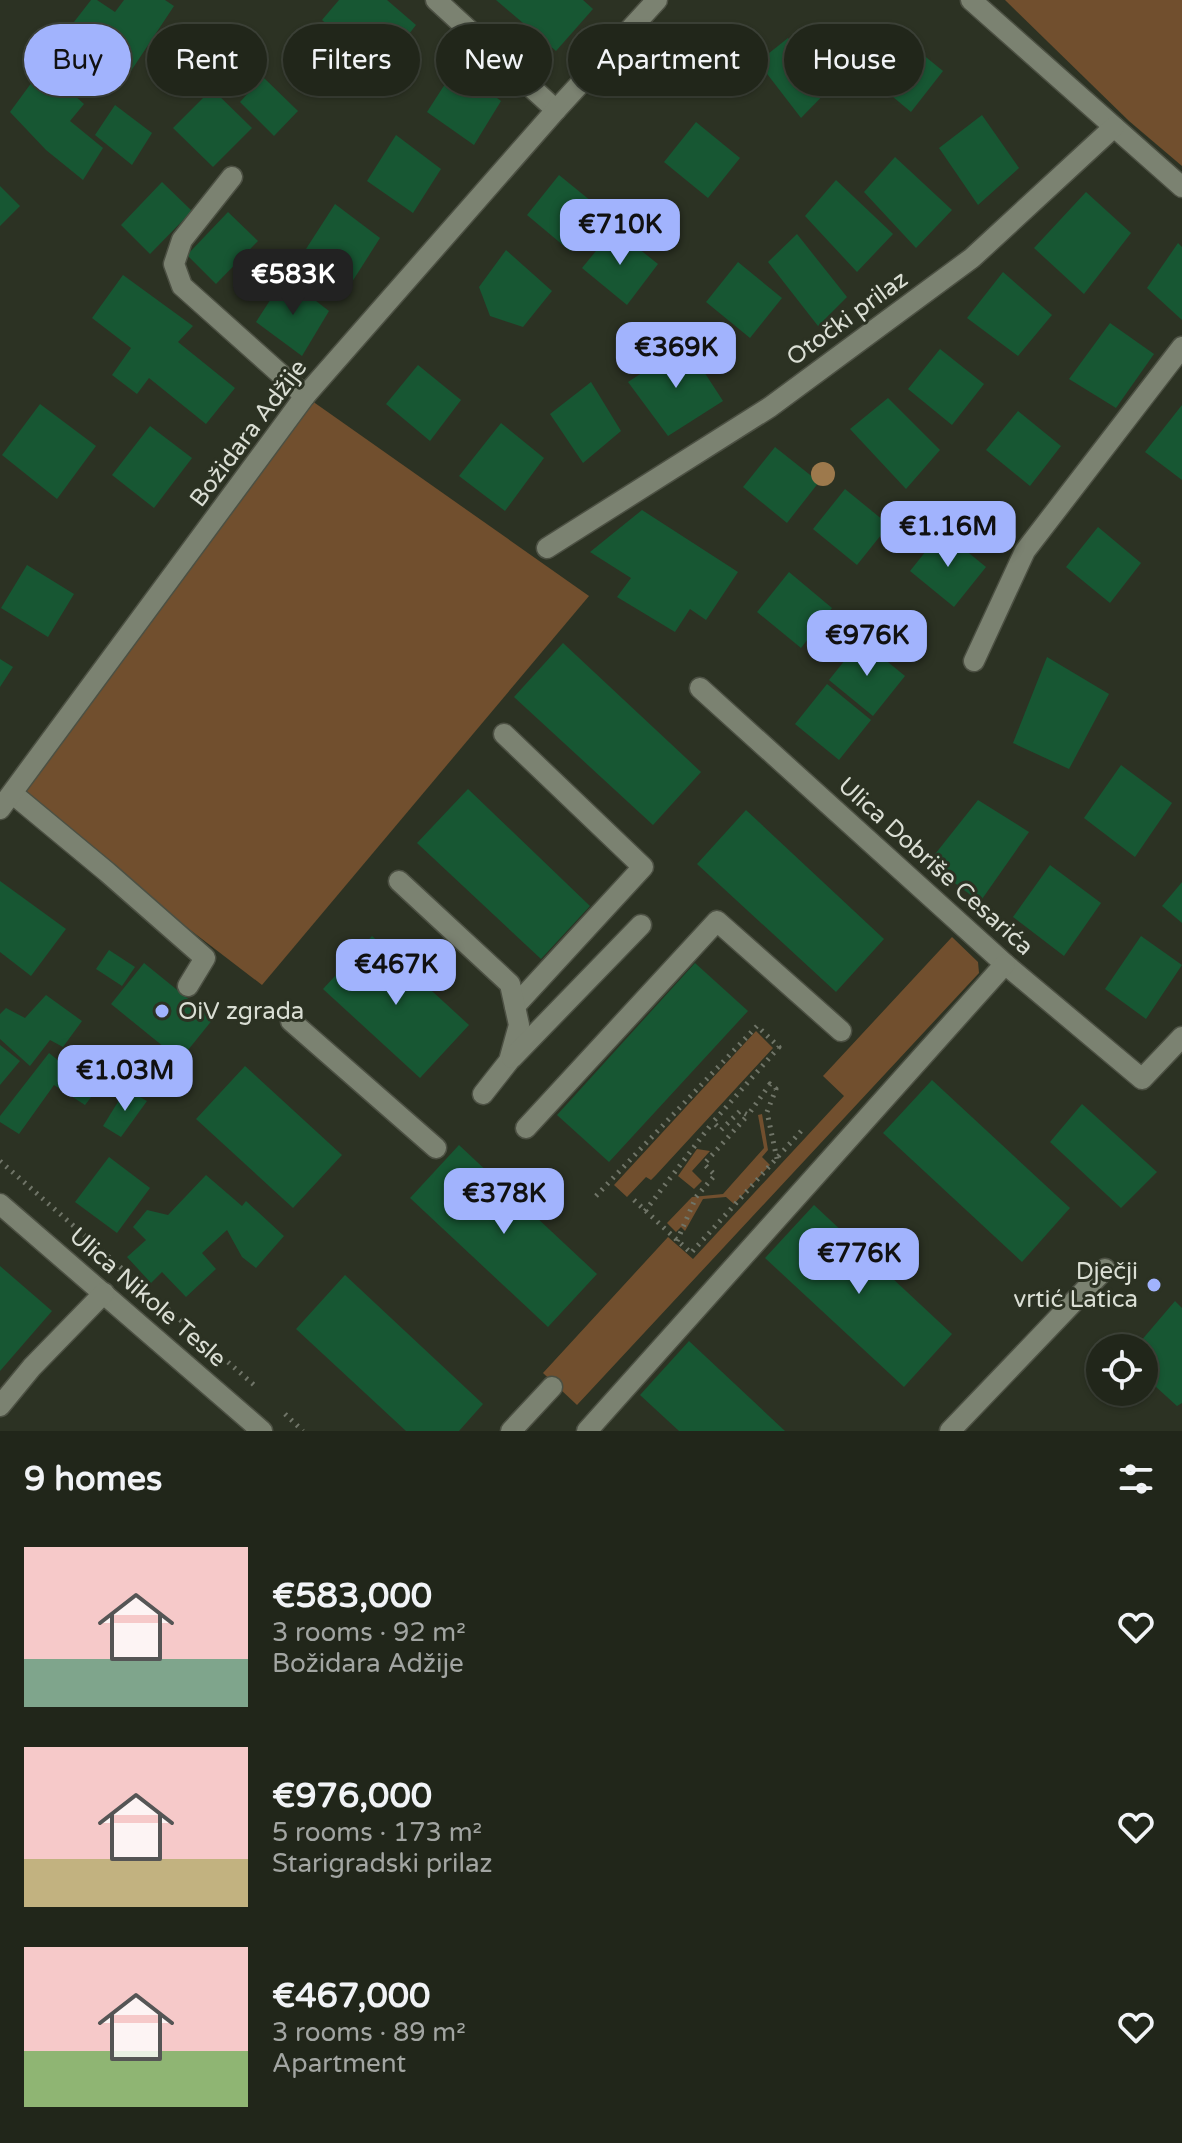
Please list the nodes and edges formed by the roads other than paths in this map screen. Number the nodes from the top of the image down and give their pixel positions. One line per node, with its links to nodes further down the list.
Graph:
1 (436, 0): 4 (street)
2 (657, 0): 4 (street, Božidara Adžije)
3 (971, 0): 5 (street)
4 (556, 110): 9 (street, Božidara Adžije)
5 (1114, 127): 7 (street); 10 (street, Otočki prilaz)
6 (232, 177): 9 (street)
7 (1182, 187)
8 (1182, 347): 11 (street)
9 (305, 396): 14 (street, Božidara Adžije)
10 (547, 548)
11 (974, 661)
12 (700, 688): 17 (street, Ulica Dobriše Cesarića)
13 (504, 734): 19 (street)
14 (7, 802): 18 (street)
15 (399, 881): 19 (street)
16 (641, 925): 23 (street)
17 (1005, 964): 22 (street, Ulica Dobriše Cesarića); 34 (street)
18 (188, 986)
19 (515, 1006): 23 (street)
20 (291, 1021): 26 (street)
21 (841, 1031): 25 (street)
22 (1182, 1037)
23 (509, 1061): 24 (street)
24 (483, 1094)
25 (526, 1128)
26 (436, 1148)
27 (0, 1204): 29 (street, Ulica Nikole Tesle)
28 (1105, 1269): 35 (street)
29 (104, 1293): 31 (street); 32 (street, Ulica Nikole Tesle)
30 (552, 1387): 33 (street)
31 (0, 1406)
32 (262, 1431)
33 (511, 1431)
34 (587, 1431)
35 (950, 1431)

